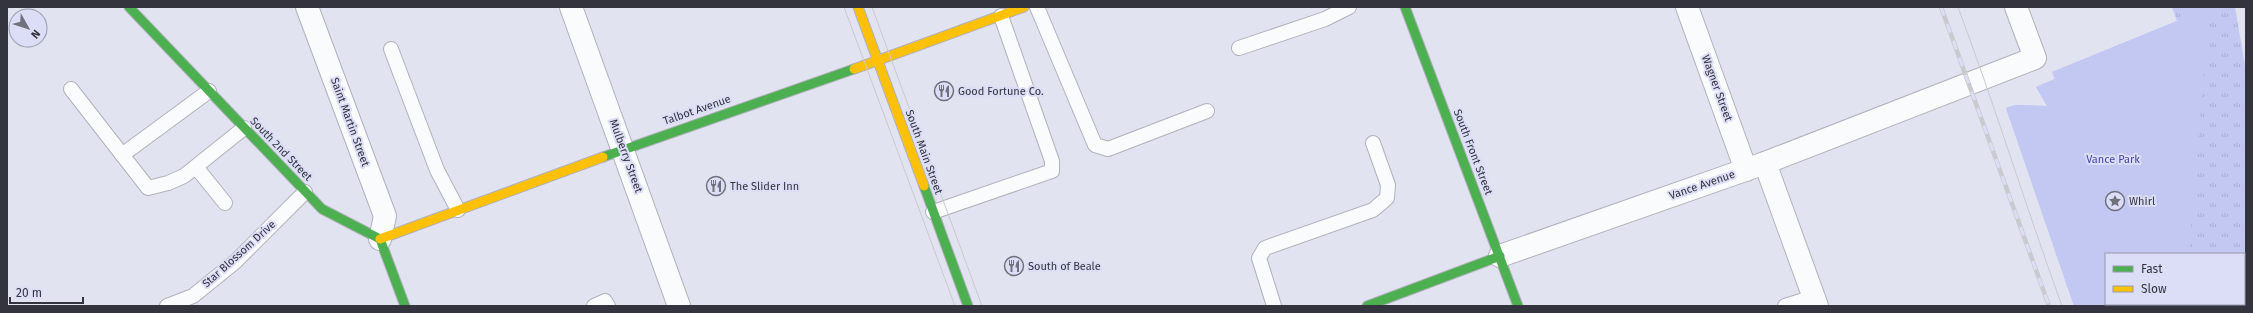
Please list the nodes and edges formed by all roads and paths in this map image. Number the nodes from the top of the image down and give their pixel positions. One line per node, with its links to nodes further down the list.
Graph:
1 (129, 7): 16 (main road, South 2nd Street)
2 (307, 7): 28 (street, Saint Martin Street)
3 (571, 7): 20 (street, Mulberry Street)
4 (858, 7): 14 (main road, South Main Street)
5 (1024, 7): 11 (main road, Talbot Avenue)
6 (1036, 7): 17 (lane)
7 (1349, 7): 12 (lane)
8 (1405, 7): 29 (main road, South Front Street)
9 (1687, 7): 23 (street, Wagner Street)
10 (2016, 7): 23 (street, Vance Avenue)
11 (1001, 16): 14 (main road, Talbot Avenue); 27 (lane)
12 (1238, 48)
13 (391, 49): 26 (lane)
14 (878, 60): 20 (main road, Talbot Avenue); 27 (main road, South Main Street)
15 (71, 89): 21 (lane)
16 (209, 91): 18 (main road, South 2nd Street); 21 (lane)
17 (1207, 111)
18 (244, 128): 22 (lane); 24 (main road, South 2nd Street)
19 (1373, 143): 37 (lane)
20 (623, 149): 26 (main road, Talbot Avenue); 35 (street, Mulberry Street)
21 (122, 155): 22 (lane)
22 (196, 166): 25 (lane)
23 (1756, 166): 29 (street, Vance Avenue); 30 (street, Wagner Street)
24 (305, 192): 28 (main road, South 2nd Street); 31 (lane, Star Blossom Drive)
25 (225, 203)
26 (458, 210): 28 (main road, Talbot Avenue)
27 (933, 212): 36 (main road, South Main Street)
28 (380, 239): 32 (main road)
29 (1500, 256): 38 (main road, Vance Avenue); 39 (main road, South Front Street)
30 (1816, 301): 40 (lane)
31 (167, 306)
32 (404, 306)
33 (594, 306): 34 (lane)
34 (608, 306)
35 (679, 306)
36 (968, 306)
37 (1274, 306)
38 (1367, 306)
39 (1518, 306)
40 (1785, 306)

